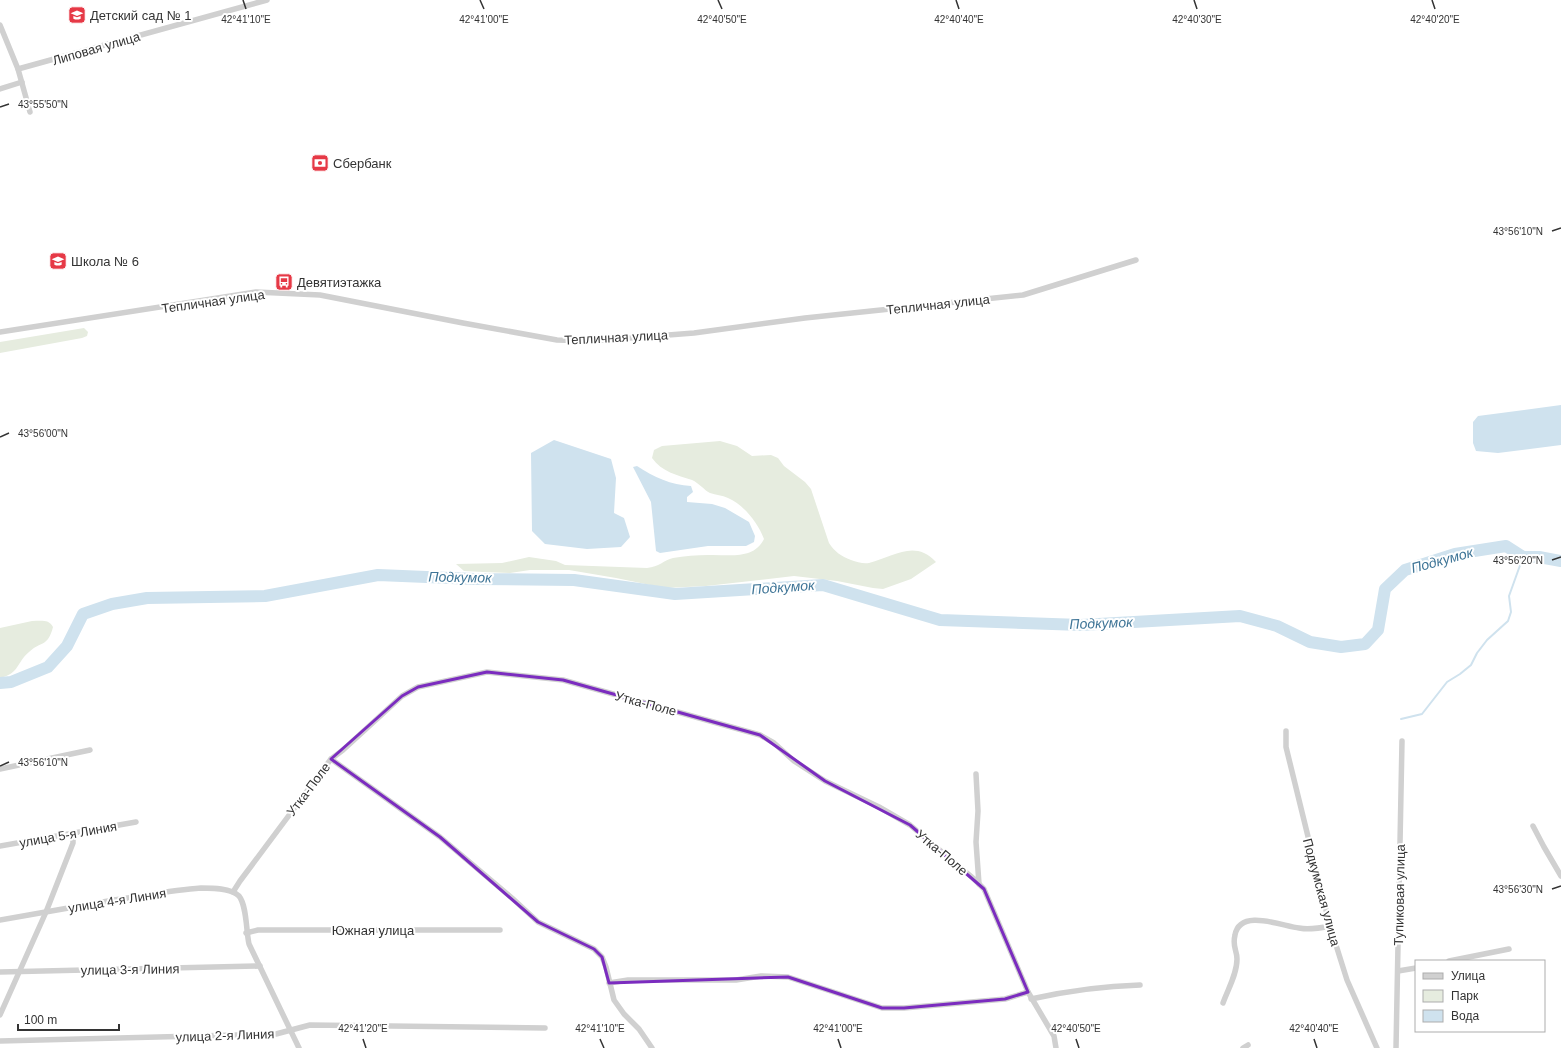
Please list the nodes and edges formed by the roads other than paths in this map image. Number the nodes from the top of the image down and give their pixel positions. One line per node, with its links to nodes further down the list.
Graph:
1 (267, 0): 3 (street, Липовая улица)
2 (0, 25): 3 (street)
3 (18, 69): 4 (street)
4 (22, 82): 5 (street); 6 (street)
5 (0, 89)
6 (30, 112)
7 (1136, 260): 8 (street, Тепличная улица)
8 (0, 332)
9 (1286, 731): 24 (street, Подкумская улица)
10 (1402, 742): 32 (street, Тупиковая улица)
11 (90, 750): 13 (street)
12 (331, 759): 20 (street, Утка-Поле); 21 (street, Утка-Поле); 34 (street)
13 (0, 769)
14 (976, 774): 20 (street)
15 (136, 822): 17 (street, улица 5-я Линия)
16 (1533, 826): 19 (street)
17 (73, 833): 18 (street, улица 5-я Линия); 22 (street)
18 (0, 846)
19 (1561, 876)
20 (979, 884): 36 (street, Утка-Поле)
21 (233, 892): 22 (street, улица 4-я Линия); 26 (street)
22 (46, 912): 23 (street, улица 4-я Линия); 31 (street)
23 (0, 920)
24 (1330, 926): 38 (street); 46 (street, Подкумская улица)
25 (500, 930): 26 (street, Южная улица)
26 (246, 933): 29 (street)
27 (1510, 949): 28 (street)
28 (1454, 960)
29 (260, 966): 31 (street, улица 3-я Линия); 41 (street)
30 (1415, 968): 32 (street)
31 (19, 971): 33 (street, улица 3-я Линия); 39 (street)
32 (1398, 971): 47 (street, Тупиковая улица)
33 (0, 972)
34 (609, 983): 36 (street); 44 (street)
35 (1140, 985): 37 (street)
36 (1028, 992): 37 (street, Утка-Поле)
37 (1031, 999): 45 (street, Утка-Поле)
38 (1223, 1003)
39 (0, 1015)
40 (545, 1028): 41 (street, улица 2-я Линия)
41 (291, 1030): 42 (street, улица 2-я Линия); 43 (street)
42 (0, 1041)
43 (299, 1048)
44 (652, 1048)
45 (1056, 1048)
46 (1377, 1048)
47 (1396, 1048)

